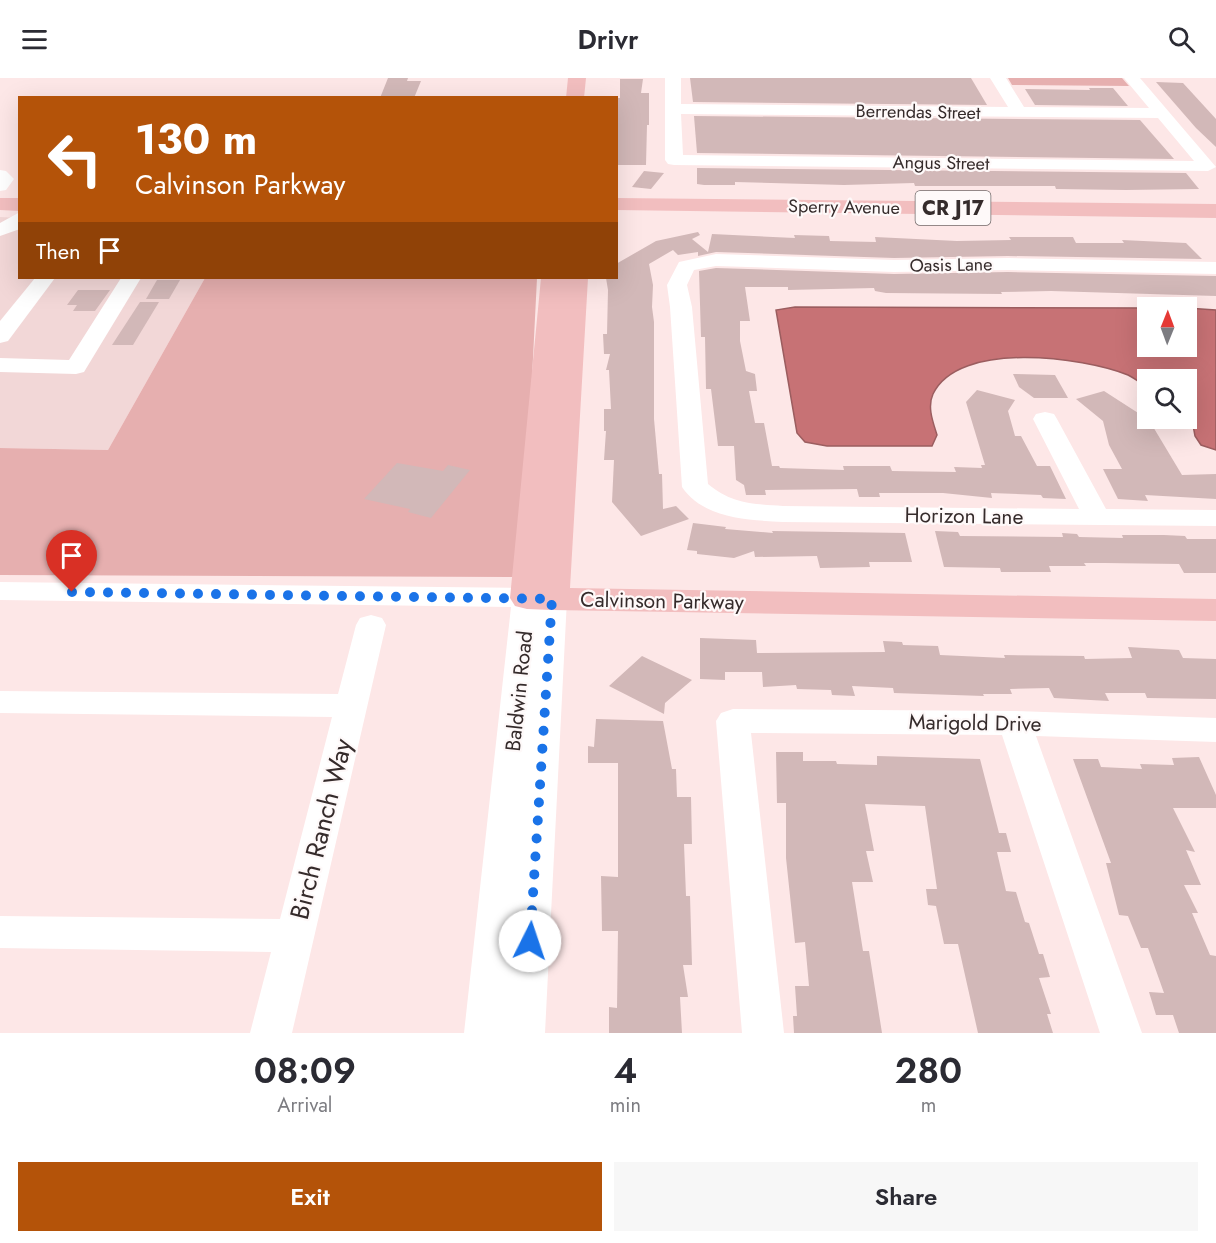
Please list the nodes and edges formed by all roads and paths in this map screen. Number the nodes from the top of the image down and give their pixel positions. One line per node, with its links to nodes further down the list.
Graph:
1 (577, 78): 6 (main road)
2 (594, 78): 7 (main road)
3 (673, 78): 8 (street)
4 (998, 78): 9 (street)
5 (1132, 78): 10 (street)
6 (575, 96)
7 (592, 96)
8 (674, 109): 9 (street, Berrendas Street); 10 (street, Angus Street)
9 (1020, 113): 10 (street, Berrendas Street)
10 (1162, 113)
11 (0, 175): 12 (street)
12 (0, 186)
13 (0, 204): 15 (main road)
14 (618, 204): 16 (main road, Sperry Avenue / CR J17)
15 (18, 205)
16 (1216, 211)
17 (618, 218): 19 (main road, Sperry Avenue / CR J17)
18 (18, 220): 20 (street)
19 (1216, 220)
20 (0, 230)
21 (1216, 268): 29 (street, Oasis Lane)
22 (44, 279): 26 (street)
23 (130, 279): 27 (street)
24 (553, 279): 33 (main road, Baldwin Road)
25 (576, 279): 33 (main road, Baldwin Road)
26 (0, 336)
27 (0, 365)
28 (1045, 419): 30 (street)
29 (713, 502): 30 (street, Horizon Lane)
30 (1097, 517): 31 (street, Horizon Lane)
31 (1216, 518)
32 (0, 591): 33 (street, Calvinson Parkway)
33 (540, 599): 34 (main road, Calvinson Parkway); 43 (street, Baldwin Road); 44 (street, Baldwin Road)
34 (1216, 610)
35 (371, 625): 37 (street, Birch Ranch Way)
36 (0, 702): 37 (street)
37 (351, 706): 41 (street, Birch Ranch Way)
38 (1015, 723): 39 (street, Marigold Drive); 45 (street, Marigold Drive); 46 (street)
39 (1216, 730)
40 (0, 932): 41 (street)
41 (295, 936): 42 (street, Birch Ranch Way)
42 (272, 1033)
43 (485, 1033)
44 (524, 1033)
45 (763, 1033)
46 (1120, 1033)

